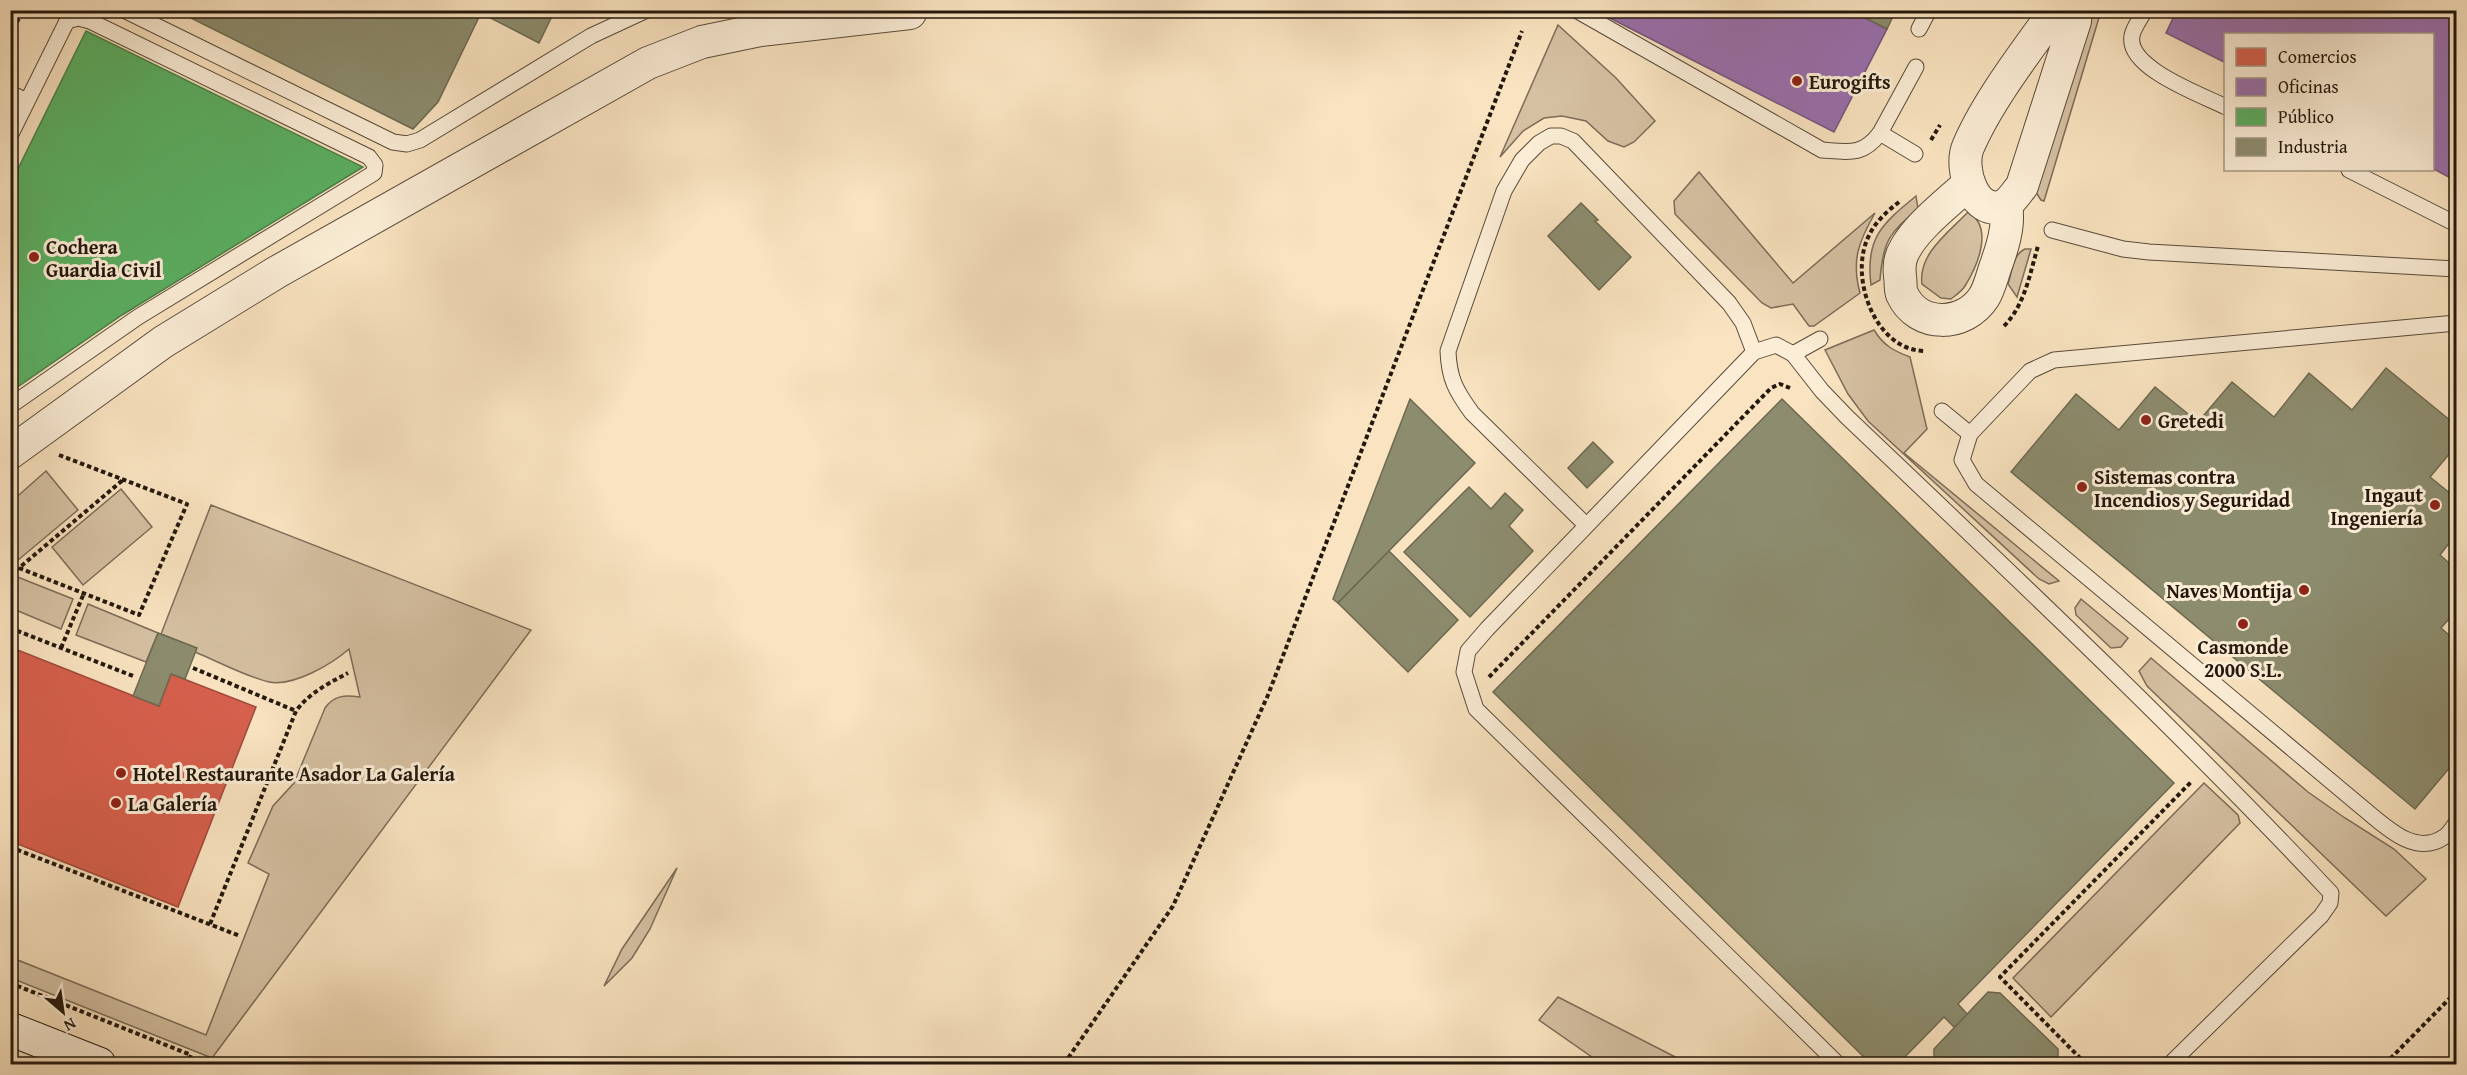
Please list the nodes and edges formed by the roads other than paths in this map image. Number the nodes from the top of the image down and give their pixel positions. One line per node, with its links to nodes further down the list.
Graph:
1 (124, 10): 2 (lane)
2 (648, 10)
3 (1576, 10): 14 (lane)
4 (1929, 10): 9 (lane)
5 (2056, 10): 18 (street)
6 (2076, 10): 19 (street)
7 (2145, 10): 13 (lane)
8 (910, 13): 30 (street)
9 (1919, 28)
10 (1916, 66): 14 (lane)
11 (10, 93): 12 (lane)
12 (27, 101): 15 (lane); 27 (lane)
13 (2224, 106)
14 (1880, 133): 16 (lane)
15 (10, 136)
16 (1915, 154)
17 (2351, 171): 20 (lane)
18 (1968, 184): 19 (street); 19 (street)
19 (2006, 206)
20 (2457, 224)
21 (2052, 230): 22 (lane)
22 (2457, 269)
23 (2457, 323): 29 (lane)
24 (1820, 339): 26 (lane)
25 (1754, 352): 26 (lane); 31 (lane); 31 (lane)
26 (1793, 354): 36 (lane)
27 (10, 406)
28 (1942, 411): 29 (lane)
29 (1970, 434): 32 (lane)
30 (10, 453)
31 (1586, 525): 35 (lane)
32 (2457, 823)
33 (10, 1029): 34 (street)
34 (99, 1065)
35 (1838, 1065)
36 (2170, 1065)

